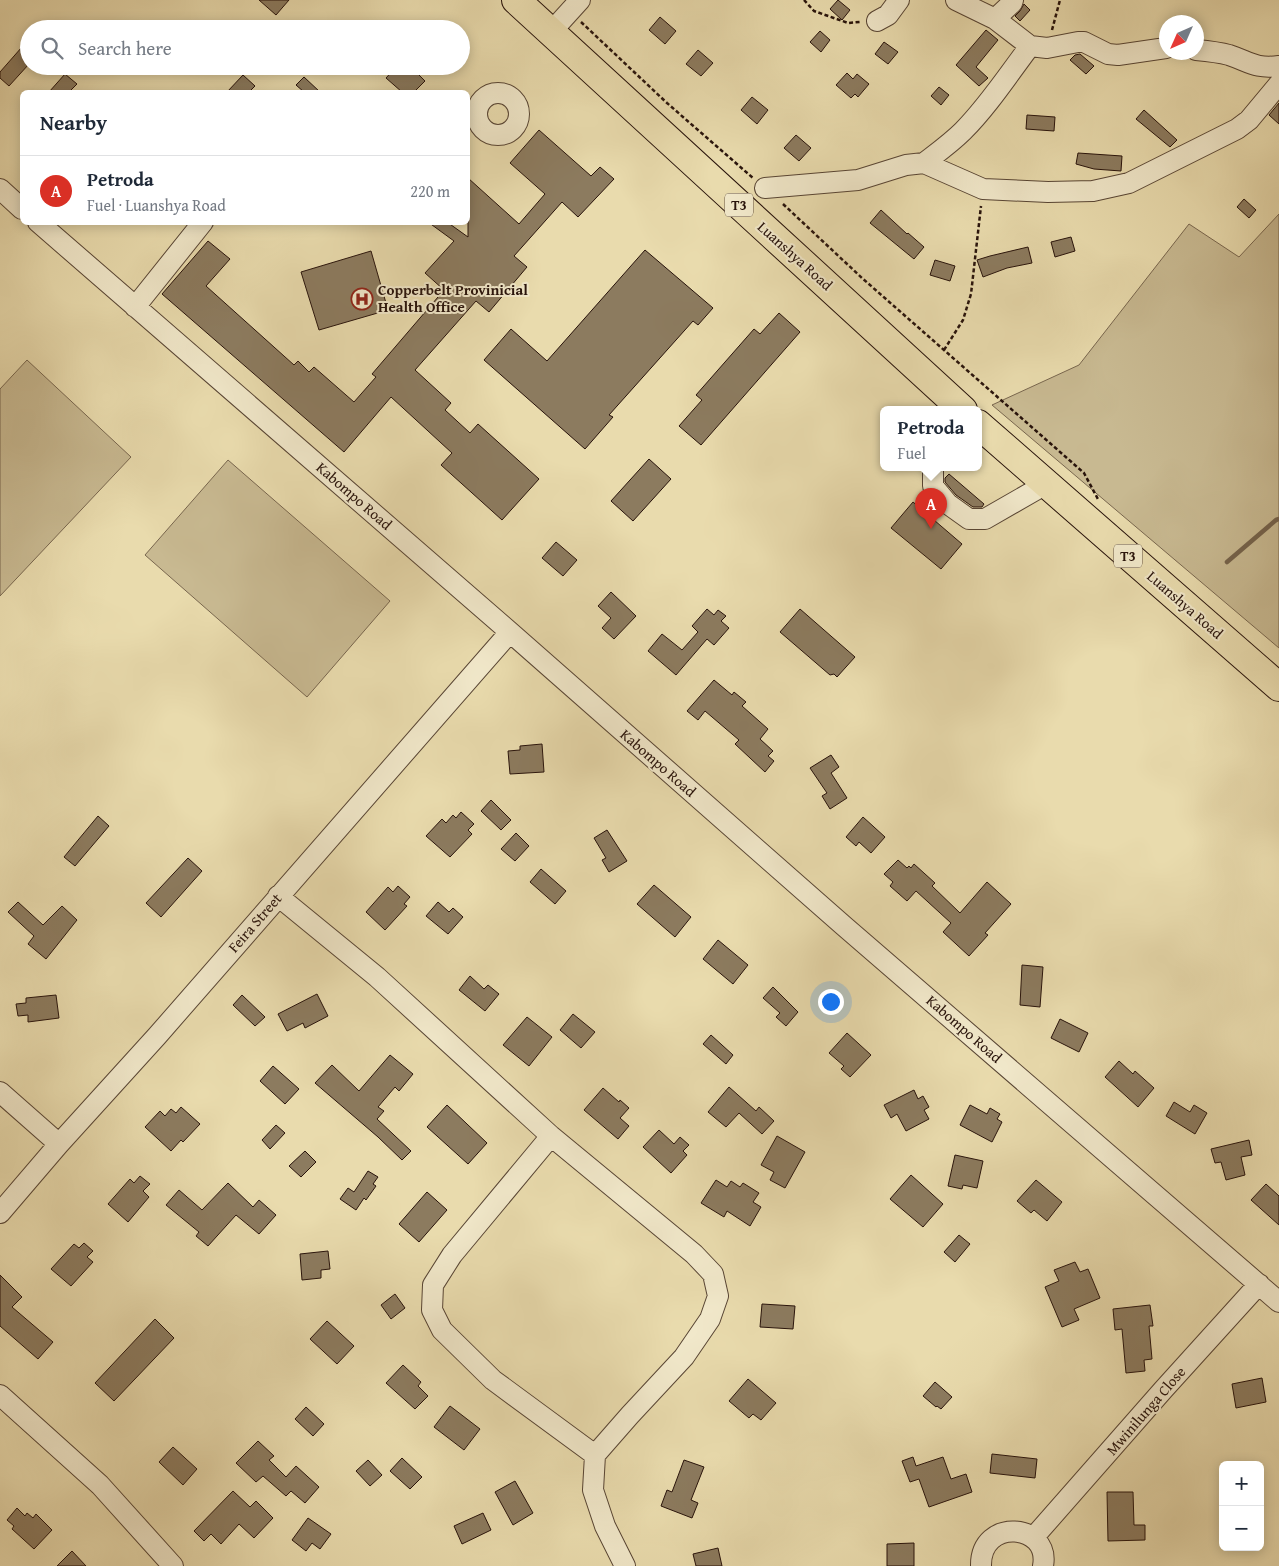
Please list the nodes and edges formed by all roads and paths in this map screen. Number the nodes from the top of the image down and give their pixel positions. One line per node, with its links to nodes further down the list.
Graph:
1 (516, 0): 10 (highway, Luanshya Road / T3)
2 (804, 0): 9 (path)
3 (899, 0): 9 (street)
4 (956, 0): 8 (street)
5 (1013, 0): 8 (street)
6 (1060, 0): 11 (path)
7 (574, 6): 10 (street); 17 (path)
8 (995, 19): 11 (street)
9 (876, 21)
10 (551, 32): 25 (highway, Luanshya Road / T3)
11 (1039, 47): 12 (street); 16 (street)
12 (1159, 49)
13 (1204, 51): 14 (street)
14 (1279, 66)
15 (1279, 84): 19 (street)
16 (924, 164): 17 (street); 19 (street)
17 (765, 188): 24 (path)
18 (0, 189): 20 (street)
19 (983, 189): 24 (path)
20 (20, 207)
21 (41, 225): 23 (street, Kabompo Road)
22 (202, 225): 23 (street)
23 (135, 307): 30 (street, Kabompo Road)
24 (944, 350): 29 (path)
25 (957, 406)
26 (982, 428): 28 (highway, Luanshya Road / T3)
27 (933, 471): 28 (street)
28 (1046, 484): 31 (highway, Luanshya Road / T3)
29 (1100, 503)
30 (510, 632): 32 (street, Feira Street); 37 (street, Kabompo Road)
31 (1279, 687)
32 (278, 896): 34 (street); 35 (street, Feira Street)
33 (0, 1092): 35 (street)
34 (551, 1136): 40 (street); 40 (street)
35 (59, 1144): 36 (street, Feira Street)
36 (0, 1213)
37 (1259, 1284): 38 (street, Kabompo Road); 41 (street, Mwinilunga Close)
38 (1279, 1302)
39 (0, 1395): 42 (street)
40 (595, 1455): 43 (street)
41 (1033, 1538): 44 (street); 45 (street)
42 (173, 1566)
43 (625, 1566)
44 (981, 1566)
45 (1043, 1566)

